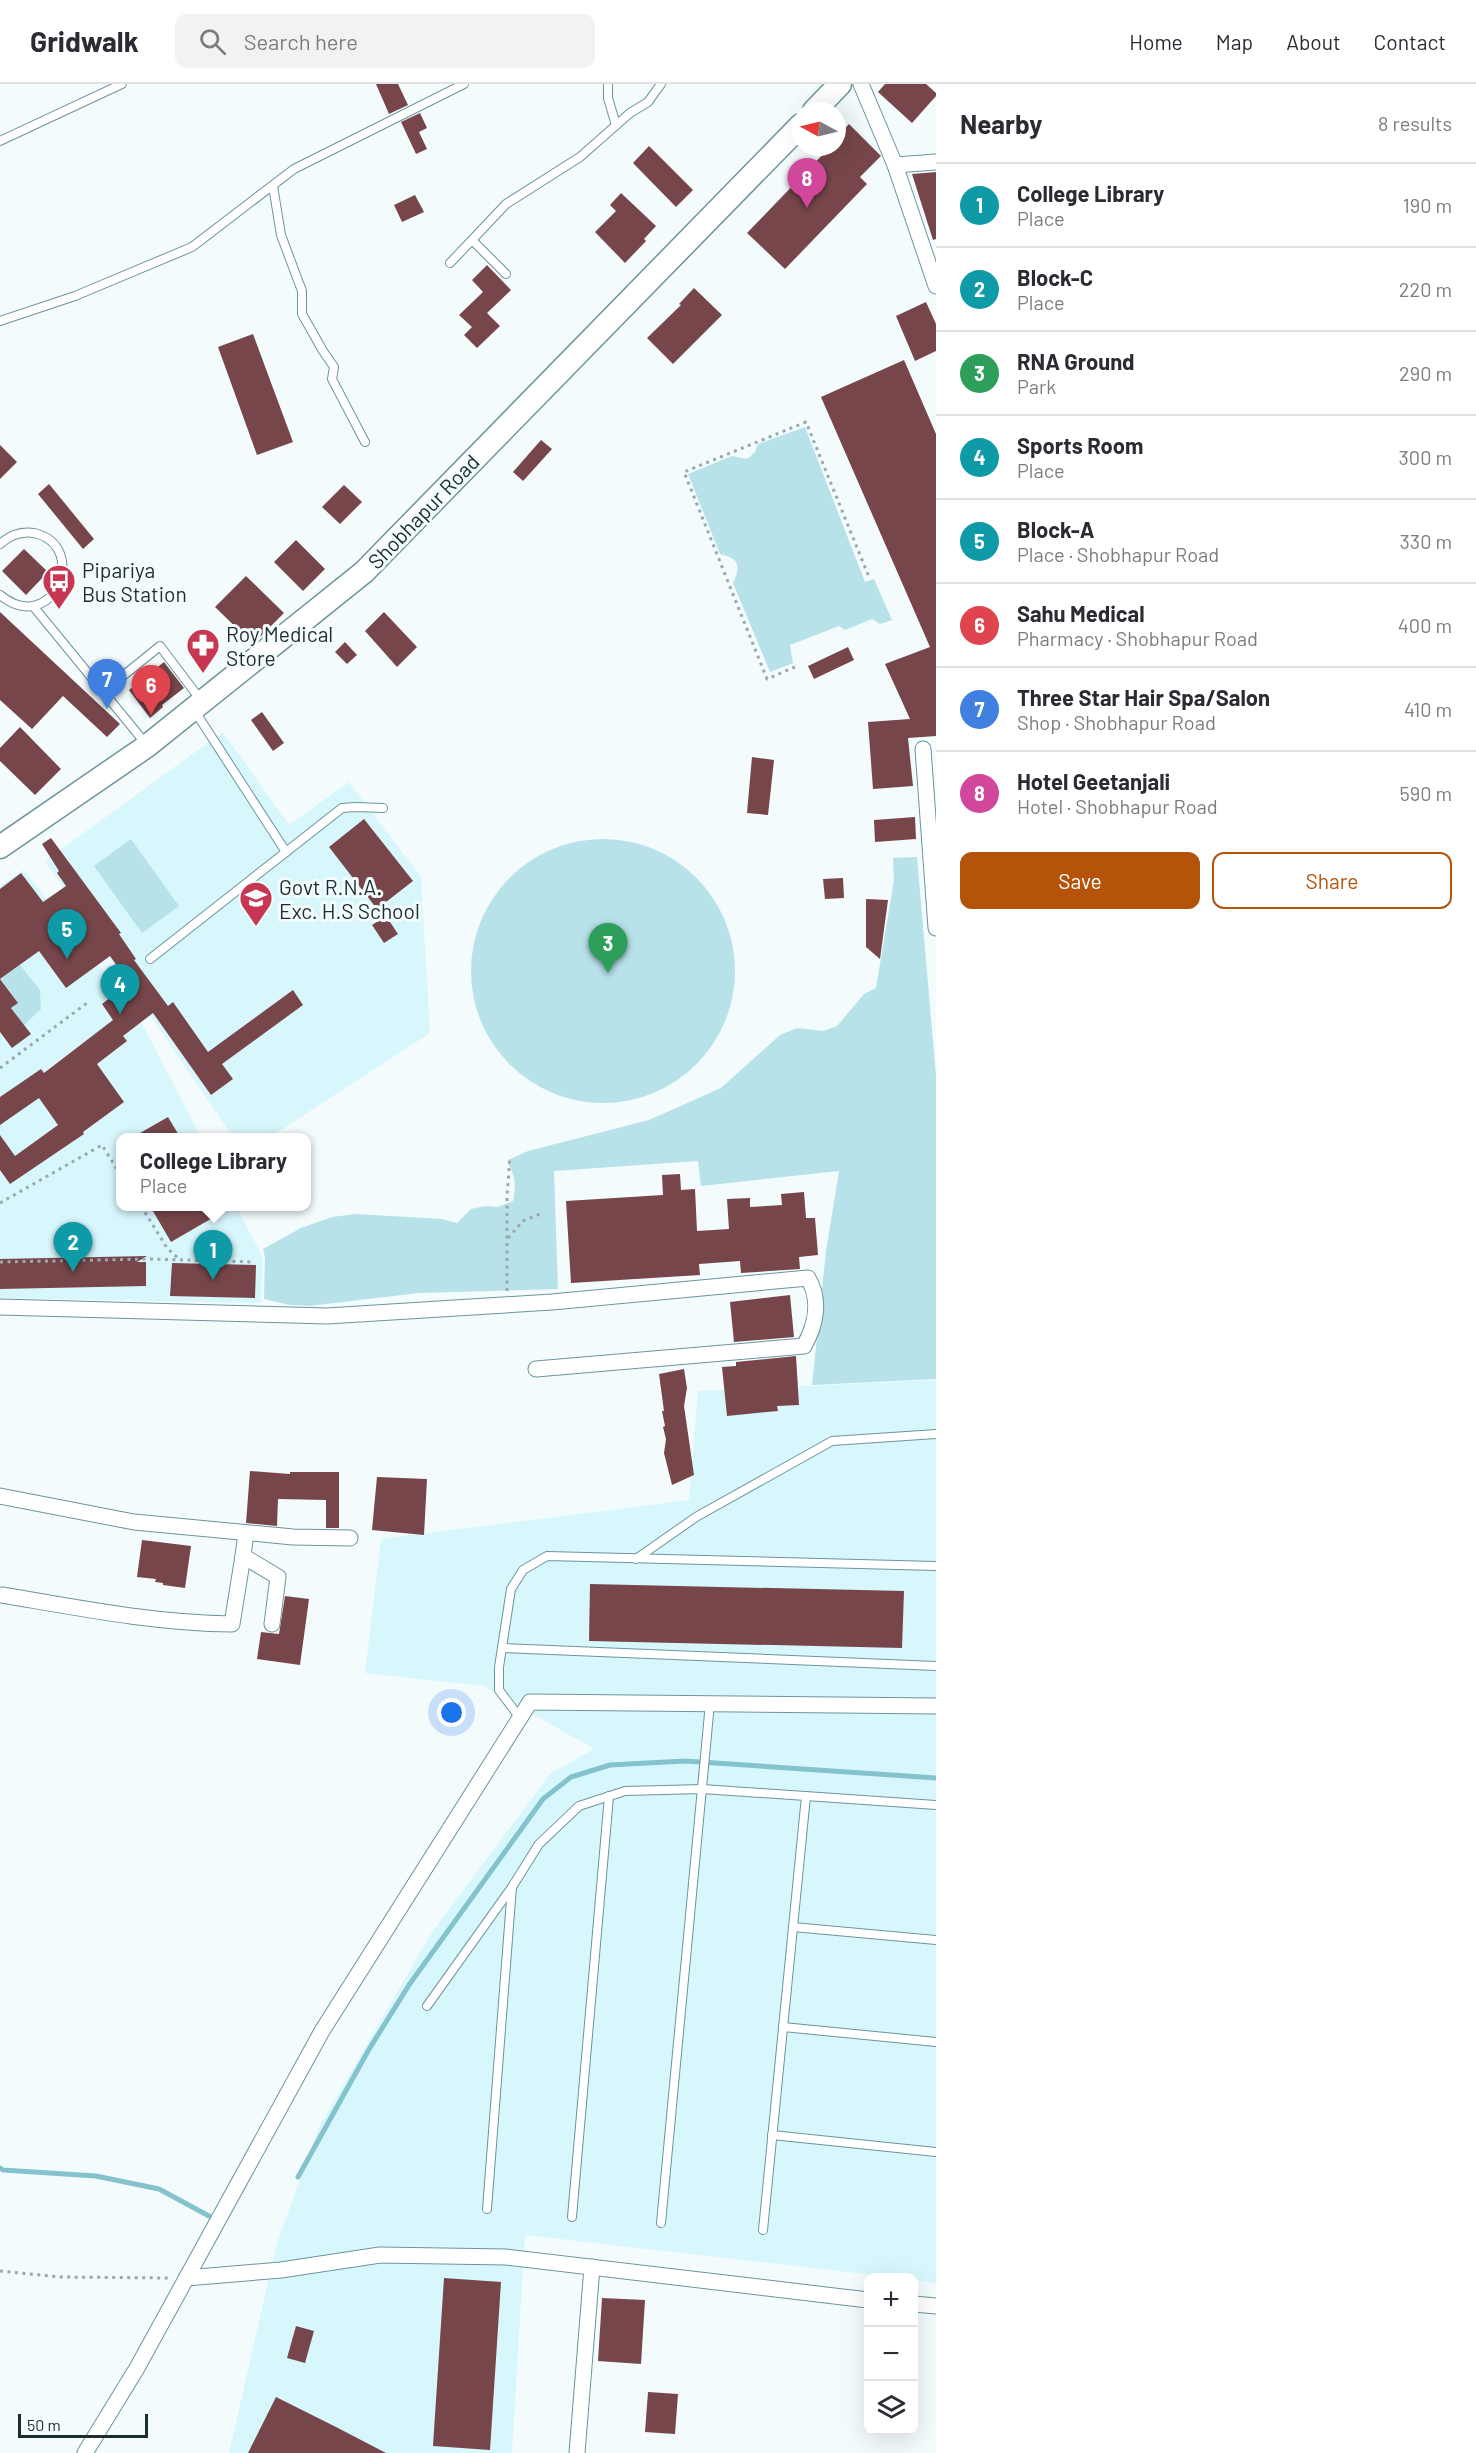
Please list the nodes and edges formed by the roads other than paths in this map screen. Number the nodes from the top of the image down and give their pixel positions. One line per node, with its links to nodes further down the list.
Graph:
1 (122, 84): 12 (lane)
2 (464, 84): 16 (lane)
3 (608, 84): 10 (lane)
4 (661, 84): 10 (lane)
5 (840, 84): 8 (main road)
6 (848, 84): 9 (main road)
7 (861, 84): 15 (street)
8 (823, 102)
9 (832, 102)
10 (616, 125): 17 (lane)
11 (792, 134): 27 (main road, Shobhapur Road)
12 (0, 141)
13 (792, 143): 27 (main road, Shobhapur Road)
14 (936, 162): 15 (street)
15 (894, 165): 20 (street)
16 (273, 186): 21 (lane); 22 (lane)
17 (471, 240): 18 (lane); 19 (lane)
18 (450, 263)
19 (506, 274)
20 (936, 286)
21 (0, 321)
22 (365, 442)
23 (0, 544): 25 (lane)
24 (0, 595): 25 (lane)
25 (33, 606): 26 (lane)
26 (103, 692): 27 (lane); 28 (lane)
27 (200, 709): 28 (main road, Shobhapur Road); 32 (lane)
28 (150, 749): 31 (main road, Shobhapur Road); 33 (main road, Shobhapur Road)
29 (923, 749): 34 (street)
30 (383, 808): 32 (lane)
31 (0, 847)
32 (286, 852): 35 (lane)
33 (0, 856)
34 (936, 928)
35 (150, 959)
36 (0, 1306): 37 (street)
37 (536, 1369)
38 (936, 1434): 43 (lane)
39 (0, 1496): 40 (street)
40 (246, 1533): 41 (street); 42 (street)
41 (350, 1538)
42 (243, 1556): 45 (street); 46 (street)
43 (636, 1559): 44 (lane); 47 (lane)
44 (936, 1566)
45 (2, 1595)
46 (272, 1624)
47 (502, 1648): 48 (lane); 51 (lane)
48 (936, 1666)
49 (710, 1703): 50 (street); 51 (street); 52 (lane)
50 (936, 1706)
51 (520, 1718): 69 (street)
52 (702, 1789): 53 (lane); 54 (lane); 66 (lane)
53 (609, 1796): 56 (lane); 65 (lane)
54 (806, 1796): 55 (lane); 57 (lane)
55 (936, 1805)
56 (512, 1887): 59 (lane); 64 (lane)
57 (793, 1927): 58 (lane); 60 (lane)
58 (936, 1940)
59 (427, 2006)
60 (783, 2027): 61 (lane); 62 (lane)
61 (936, 2042)
62 (772, 2135): 63 (lane); 67 (lane)
63 (936, 2152)
64 (487, 2209)
65 (572, 2217)
66 (661, 2223)
67 (763, 2230)
68 (592, 2267): 69 (street); 70 (street); 74 (street)
69 (186, 2278): 73 (street)
70 (864, 2300)
71 (918, 2304): 72 (street)
72 (936, 2306)
73 (85, 2453)
74 (577, 2453)

